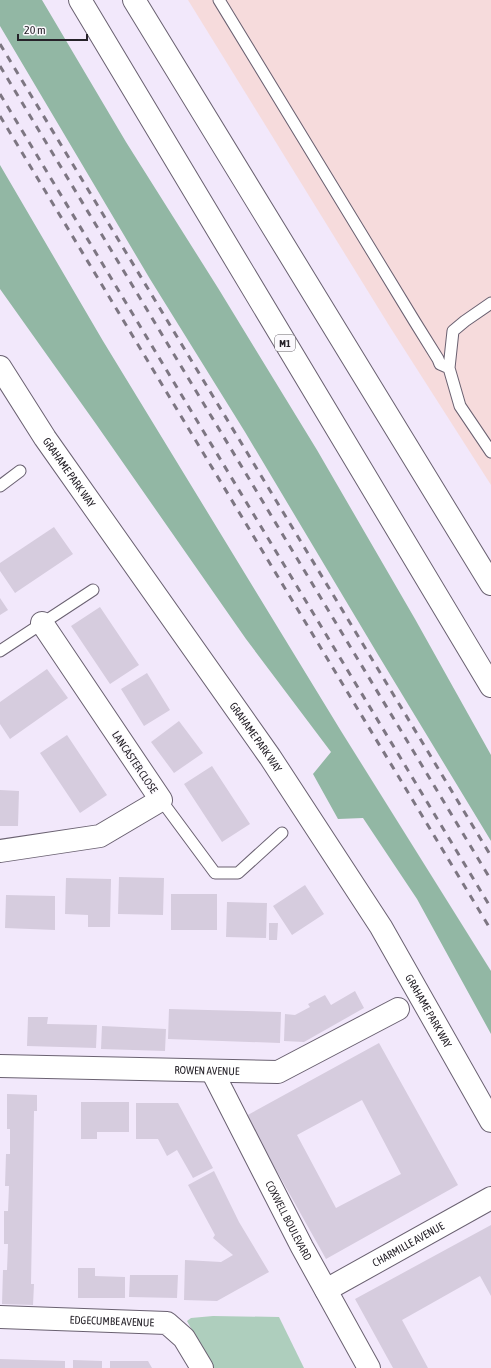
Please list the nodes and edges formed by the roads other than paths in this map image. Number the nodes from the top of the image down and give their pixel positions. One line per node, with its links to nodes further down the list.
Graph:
1 (80, 0): 14 (main road, M1)
2 (134, 0): 10 (main road)
3 (219, 0): 6 (lane)
4 (491, 303): 6 (lane)
5 (0, 367): 21 (main road, GRAHAME PARK WAY)
6 (449, 368): 7 (lane)
7 (491, 452)
8 (20, 471): 9 (lane)
9 (0, 486)
10 (491, 584)
11 (93, 590): 12 (lane)
12 (42, 623): 13 (lane); 15 (main road, LANCASTER CLOSE)
13 (0, 651)
14 (491, 686)
15 (161, 800): 16 (lane); 17 (main road, LANCASTER CLOSE)
16 (282, 833)
17 (0, 851)
18 (398, 1009): 20 (main road, ROWEN AVENUE)
19 (0, 1066): 20 (main road, ROWEN AVENUE)
20 (212, 1071): 23 (main road, COXWELL BOULEVARD)
21 (491, 1121)
22 (491, 1198): 23 (main road, CHARMILLE AVENUE)
23 (326, 1290): 26 (main road, COXWELL BOULEVARD)
24 (0, 1318): 25 (main road, EDGECUMBE AVENUE)
25 (202, 1368)
26 (369, 1368)

